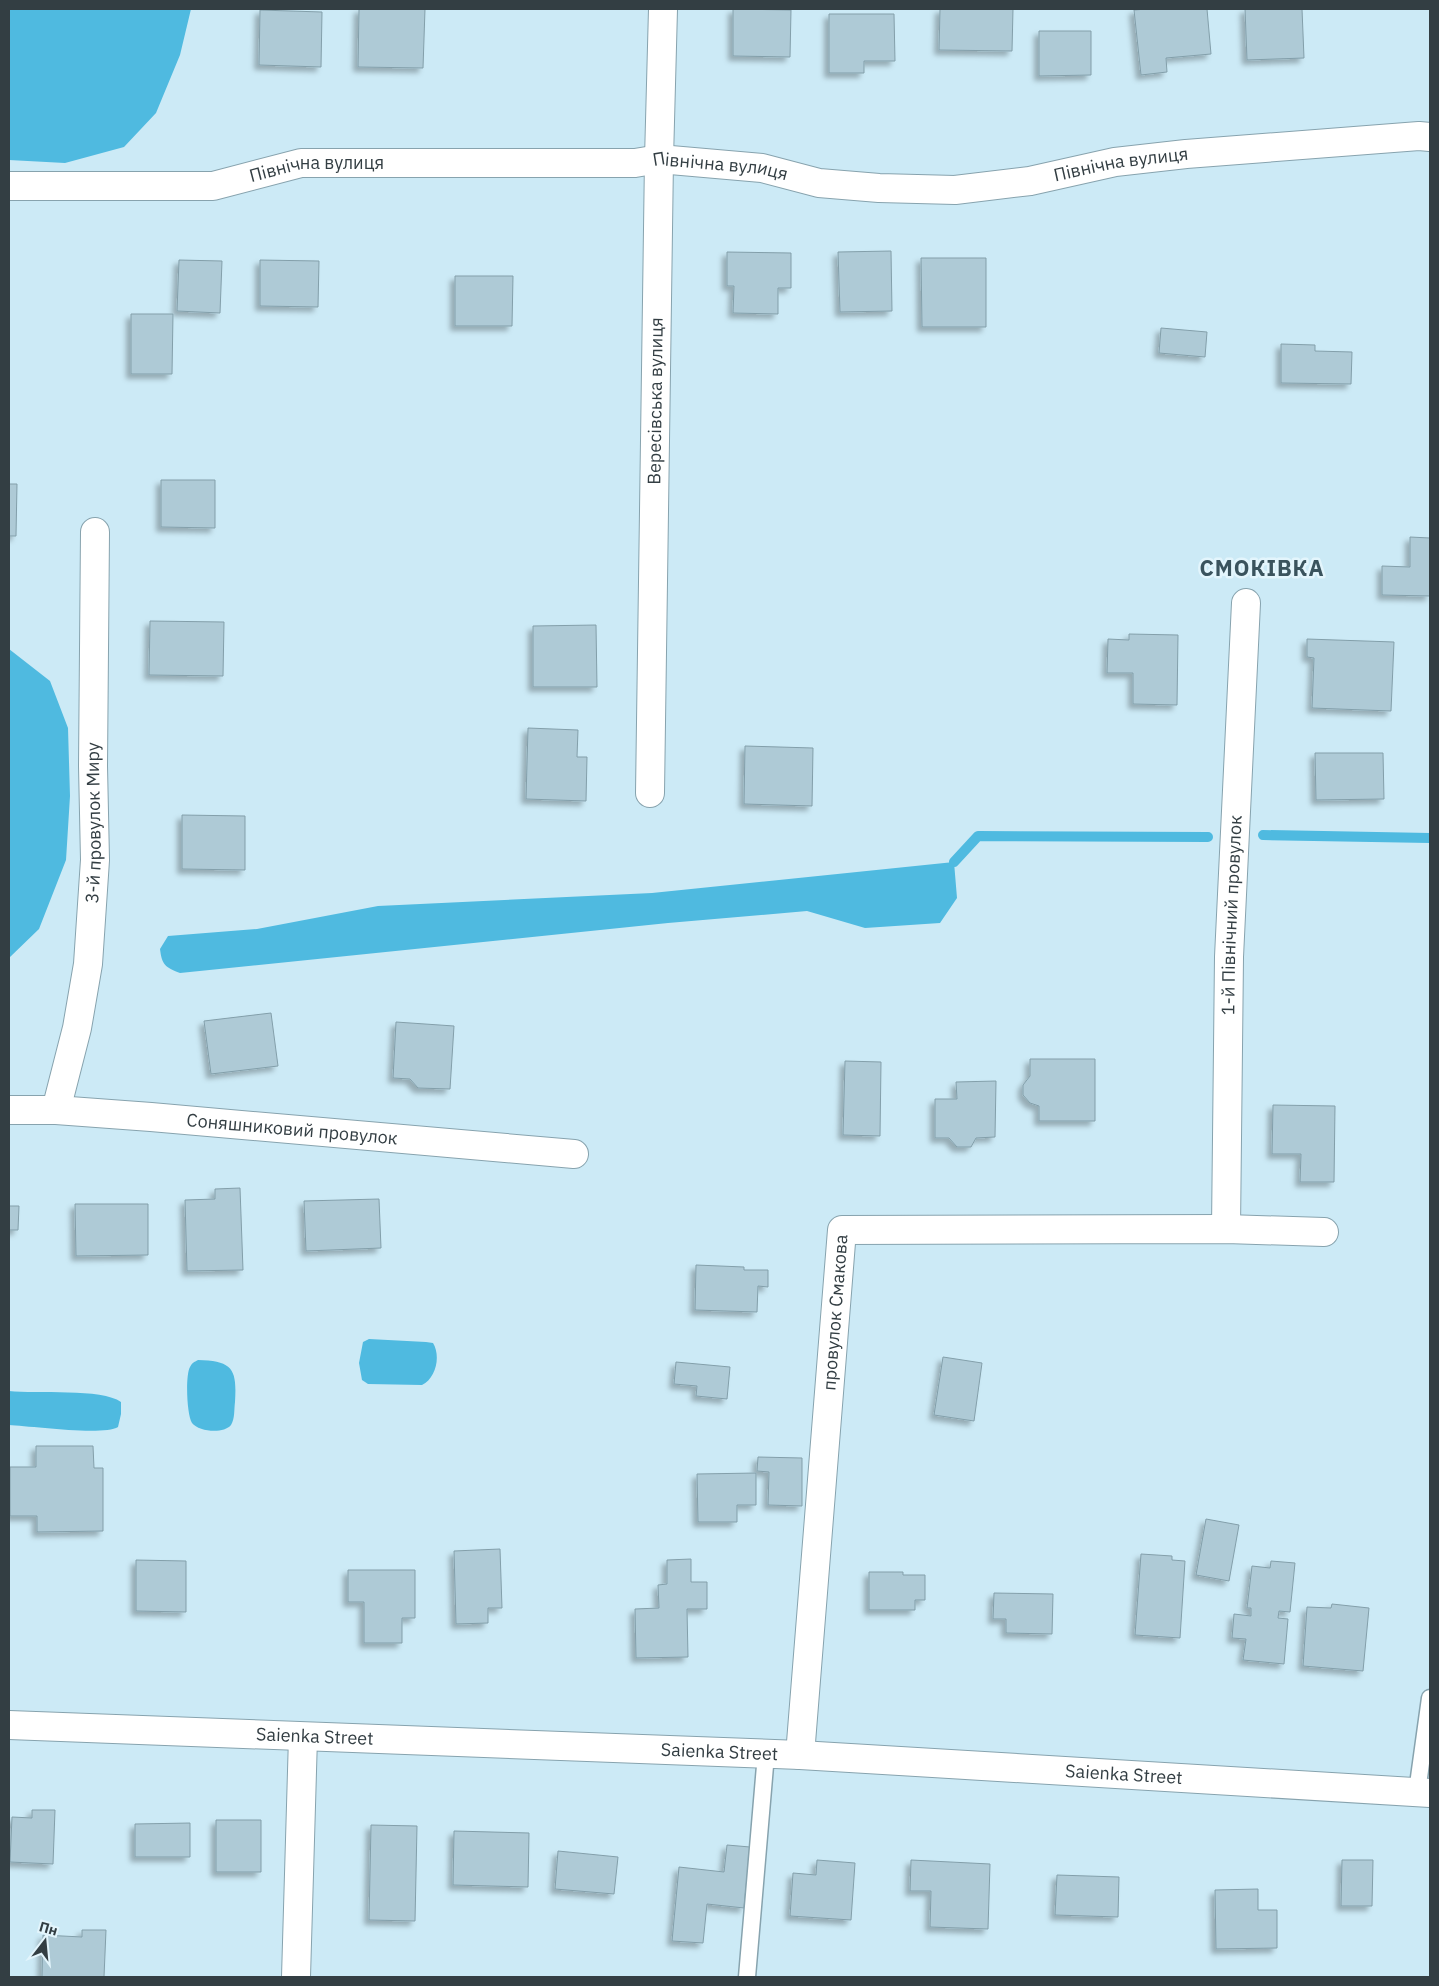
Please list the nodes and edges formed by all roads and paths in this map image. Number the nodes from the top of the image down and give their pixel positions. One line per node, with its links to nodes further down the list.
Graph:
1 (664, 9): 3 (street, Вересівська вулиця)
2 (1430, 137): 3 (street, Північна вулиця)
3 (659, 159): 4 (street, Північна вулиця); 7 (street, Вересівська вулиця)
4 (9, 186)
5 (95, 532): 9 (street, 3-й провулок Миру)
6 (1246, 603): 11 (street, 1-й Північний провулок)
7 (650, 793)
8 (9, 1110): 9 (street, Соняшниковий провулок)
9 (56, 1110): 10 (street, Соняшниковий провулок)
10 (574, 1154)
11 (1226, 1229): 12 (street, провулок Смакова); 17 (street, провулок Смакова)
12 (1324, 1232)
13 (1430, 1698): 18 (lane)
14 (9, 1725): 15 (street, Saienka Street)
15 (303, 1737): 16 (street, Saienka Street); 19 (street)
16 (766, 1754): 17 (street, Saienka Street); 20 (lane)
17 (800, 1755): 18 (street, Saienka Street)
18 (1424, 1792)
19 (296, 1977)
20 (747, 1977)

